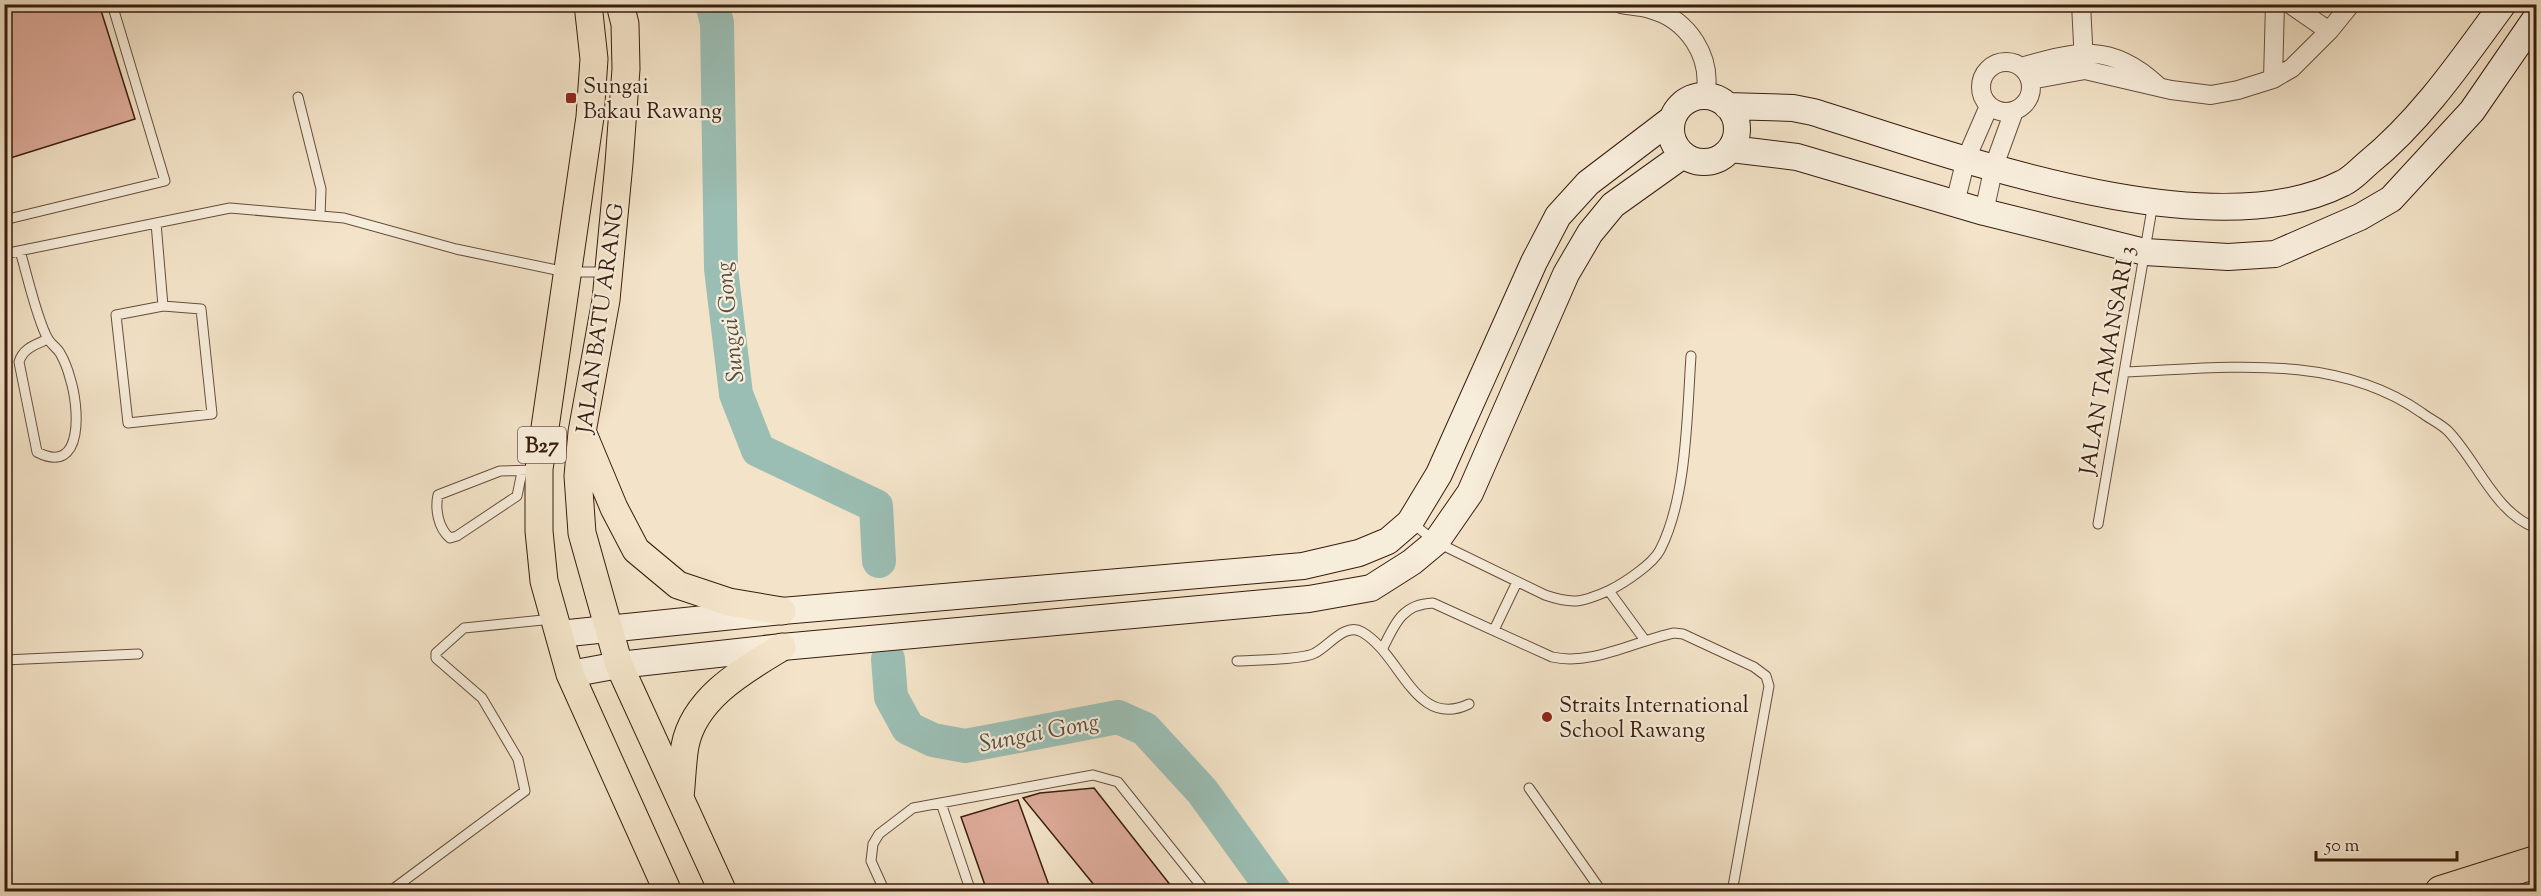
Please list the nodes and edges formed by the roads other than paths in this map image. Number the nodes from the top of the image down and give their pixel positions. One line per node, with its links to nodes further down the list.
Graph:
1 (112, 4): 30 (lane)
2 (588, 4): 35 (main road, JALAN BATU ARANG / B27)
3 (620, 4): 36 (main road, JALAN BATU ARANG / B27)
4 (1621, 4): 18 (street)
5 (2081, 4): 12 (street)
6 (2275, 4): 15 (street)
7 (2290, 4): 11 (street)
8 (2351, 4): 11 (street)
9 (2503, 4): 27 (street)
10 (2536, 18): 33 (street)
11 (2330, 31): 15 (street)
12 (2082, 52): 13 (street); 14 (street); 16 (street)
13 (2085, 70): 14 (street); 16 (street)
14 (2026, 74): 19 (street); 20 (street)
15 (2273, 79): 16 (street)
16 (2157, 85)
17 (298, 97): 29 (lane)
18 (1716, 101): 21 (street); 22 (street); 24 (street)
19 (1989, 106): 20 (street); 24 (street)
20 (2014, 111): 25 (street)
21 (1672, 119): 23 (street); 43 (street)
22 (1731, 149): 23 (street); 26 (street)
23 (1683, 155): 46 (street)
24 (1966, 159): 25 (street); 26 (street)
25 (1994, 166): 27 (street); 28 (street)
26 (1955, 203): 28 (street)
27 (2153, 203): 33 (lane, JALAN TAMANSARI 3)
28 (1984, 212): 33 (street)
29 (320, 216): 31 (lane); 35 (lane)
30 (4, 220)
31 (156, 223): 32 (lane); 37 (lane)
32 (20, 251): 34 (lane); 38 (lane)
33 (2145, 252): 40 (lane, JALAN TAMANSARI 3)
34 (4, 254)
35 (566, 272): 36 (lane); 42 (main road, JALAN BATU ARANG / B27)
36 (608, 272): 41 (main road, JALAN BATU ARANG / B27)
37 (163, 306): 37 (lane)
38 (48, 339): 38 (lane)
39 (1691, 356): 48 (lane)
40 (2124, 372): 44 (lane, JALAN TAMANSARI 3); 45 (lane)
41 (582, 432): 49 (main road); 51 (main road, JALAN BATU ARANG / B27)
42 (530, 471): 42 (lane); 50 (main road, JALAN BATU ARANG / B27)
43 (1410, 522): 46 (lane); 49 (street)
44 (2098, 524)
45 (2536, 528)
46 (1436, 542): 47 (lane); 54 (street)
47 (1517, 582): 48 (lane); 52 (lane)
48 (1609, 591): 53 (lane)
49 (782, 611): 51 (street)
50 (556, 626): 51 (street); 60 (main road, JALAN BATU ARANG / B27); 66 (lane)
51 (608, 627): 59 (main road, JALAN BATU ARANG / B27)
52 (1494, 630): 53 (lane); 55 (lane)
53 (1644, 639): 73 (lane)
54 (782, 647): 59 (street); 63 (main road)
55 (1383, 648): 58 (lane); 61 (lane)
56 (138, 654): 57 (lane)
57 (4, 660)
58 (1237, 661)
59 (620, 665): 60 (street); 63 (main road, JALAN BATU ARANG / B27)
60 (570, 674): 67 (main road, JALAN BATU ARANG / B27)
61 (1469, 704)
62 (1529, 788): 72 (lane)
63 (680, 799): 68 (main road, JALAN BATU ARANG / B27)
64 (941, 803): 69 (lane); 70 (lane); 71 (lane)
65 (2536, 862): 74 (highway)
66 (389, 891)
67 (668, 891)
68 (723, 891)
69 (885, 891)
70 (971, 891)
71 (1206, 891)
72 (1602, 891)
73 (1732, 891)
74 (2441, 891)

